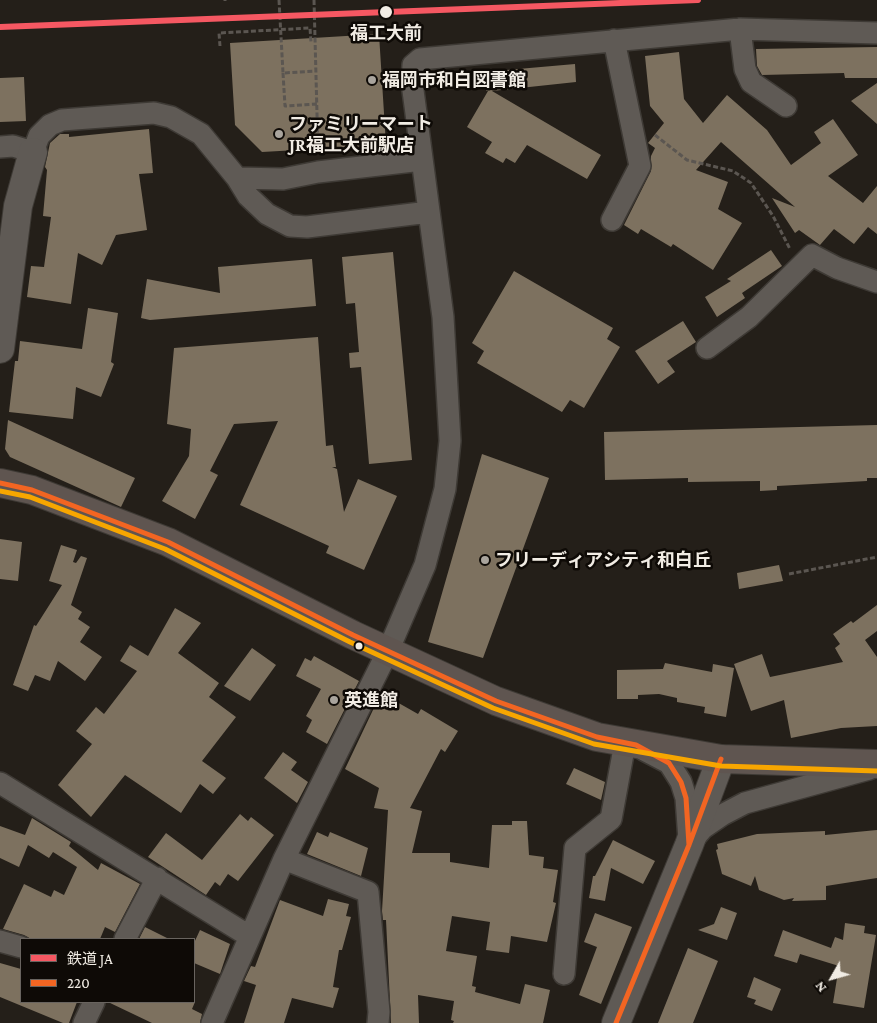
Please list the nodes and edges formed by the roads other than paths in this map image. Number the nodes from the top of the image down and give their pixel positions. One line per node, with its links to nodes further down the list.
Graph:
1 (740, 29): 2 (street); 3 (street); 4 (street)
2 (877, 32)
3 (614, 40): 7 (street); 10 (street)
4 (786, 106)
5 (0, 147): 6 (street)
6 (33, 152): 8 (street); 11 (street)
7 (422, 160): 8 (street); 9 (street)
8 (237, 178): 9 (street)
9 (429, 212): 16 (street)
10 (612, 220)
11 (7, 237): 14 (street)
12 (877, 282): 13 (street)
13 (707, 348)
14 (0, 349)
15 (0, 483): 16 (highway)
16 (388, 651): 17 (highway); 22 (street)
17 (630, 744): 18 (highway); 21 (street); 28 (street)
18 (721, 759): 19 (highway); 21 (street)
19 (877, 765): 21 (street)
20 (0, 784): 23 (street)
21 (689, 846): 33 (street)
22 (284, 859): 24 (street); 32 (street)
23 (157, 878): 24 (street); 25 (street)
24 (249, 936): 31 (street)
25 (126, 938)
26 (0, 941): 27 (street)
27 (20, 947)
28 (564, 974)
29 (94, 1003): 30 (street)
30 (84, 1023)
31 (212, 1023)
32 (378, 1023)
33 (616, 1023)

